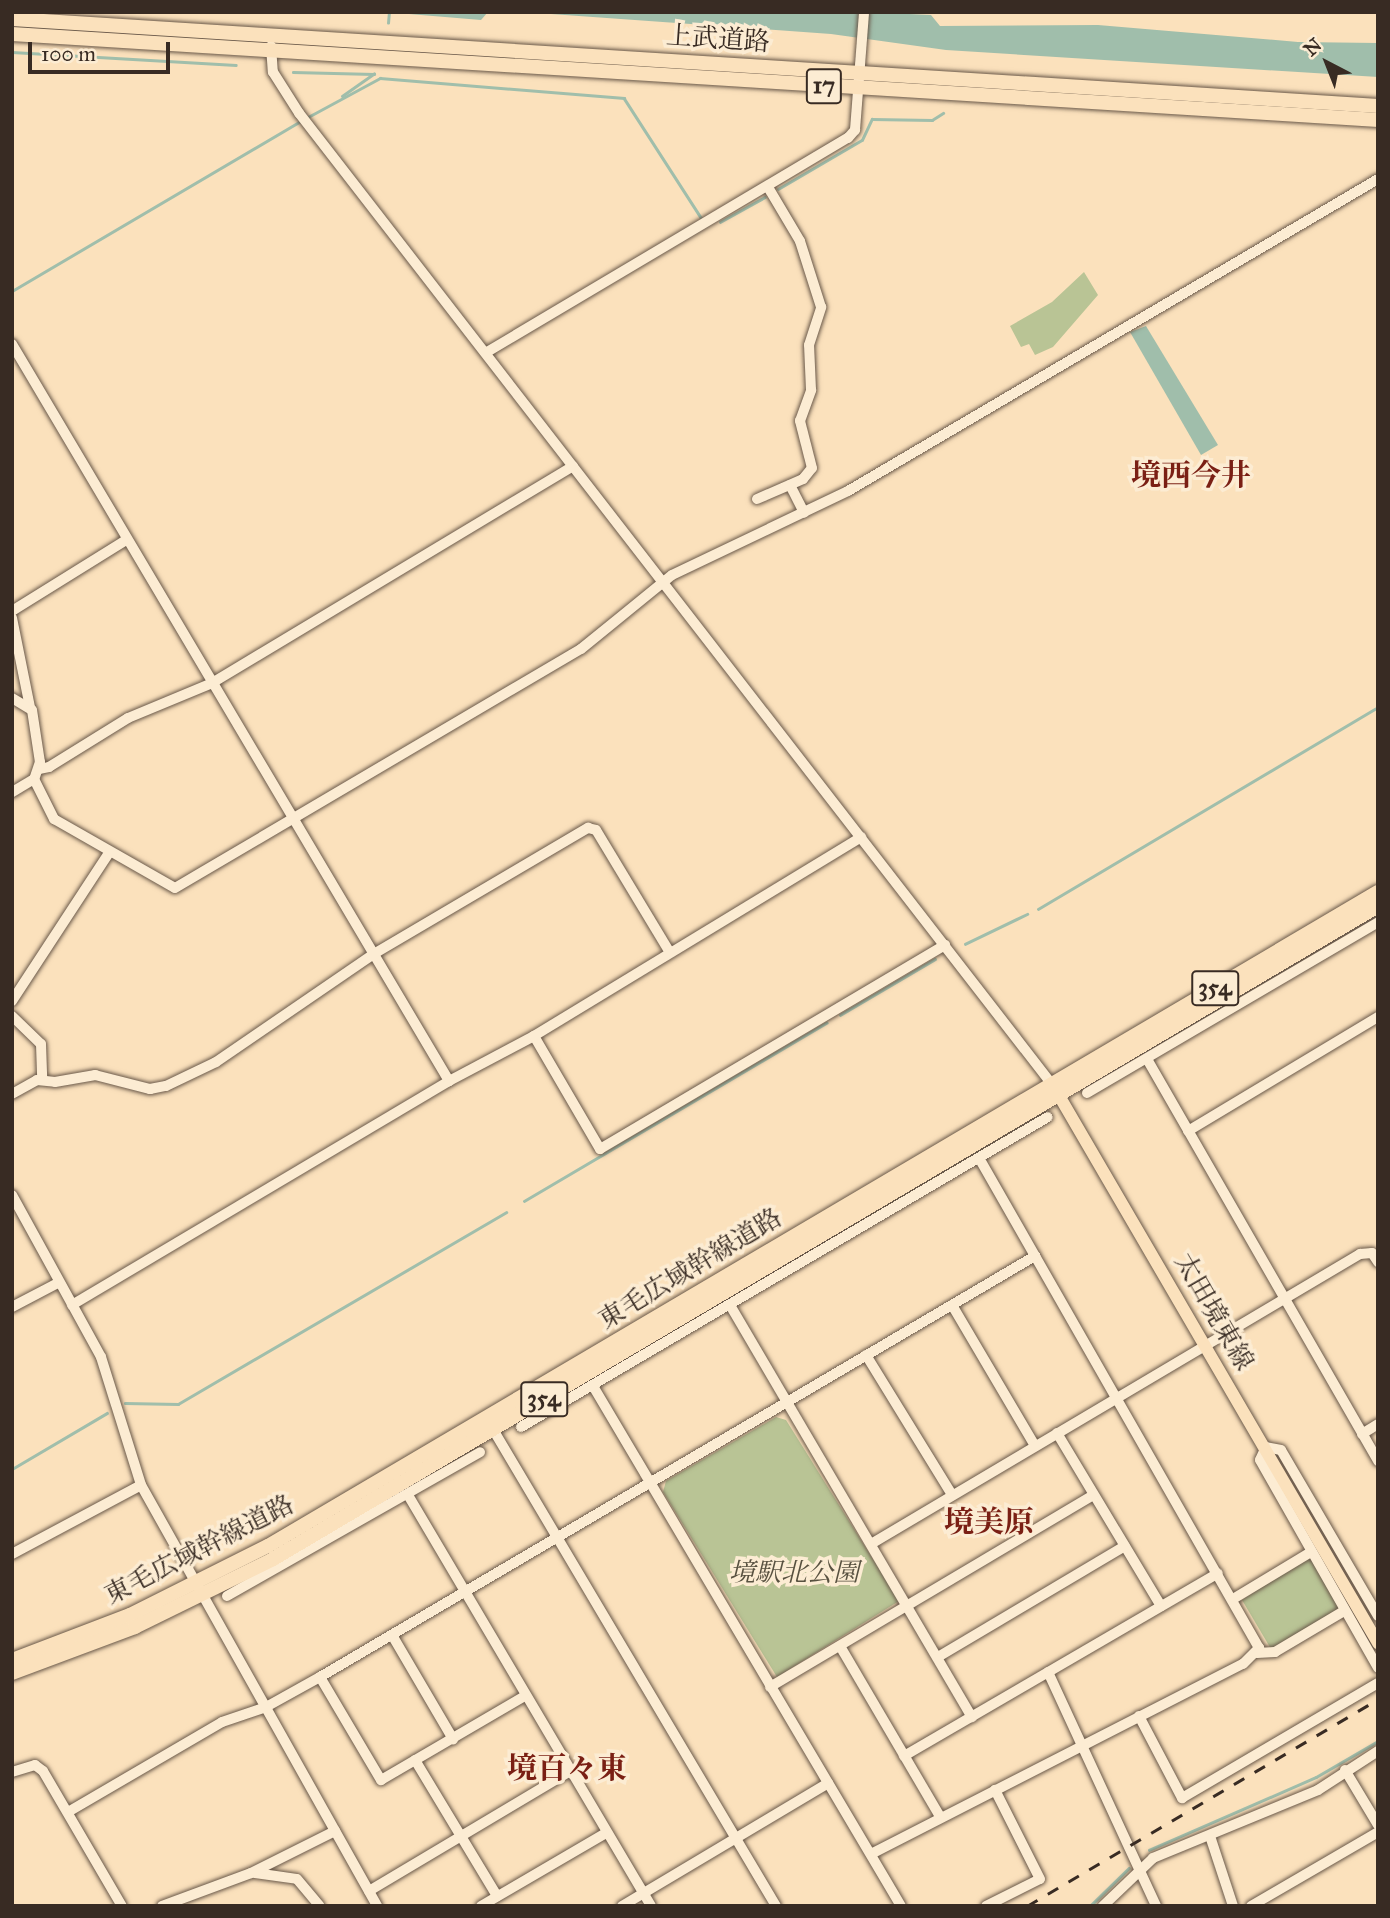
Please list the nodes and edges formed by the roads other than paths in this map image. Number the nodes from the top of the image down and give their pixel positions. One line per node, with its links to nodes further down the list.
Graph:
1 (864, 12): 6 (street)
2 (12, 19): 4 (highway, 上武道路 / 17)
3 (12, 34): 5 (highway, 上武道路 / 17)
4 (272, 35): 5 (street); 6 (highway, 上武道路 / 17)
5 (271, 51): 7 (highway, 上武道路 / 17); 13 (street)
6 (860, 66): 7 (street); 8 (highway, 上武道路 / 17)
7 (858, 88): 9 (highway, 上武道路 / 17); 11 (street)
8 (1378, 106)
9 (1378, 120)
10 (1378, 179): 17 (street)
11 (768, 187): 13 (street); 15 (street)
12 (12, 344): 18 (street)
13 (487, 352): 14 (street)
14 (573, 466): 19 (street); 22 (street)
15 (790, 485): 16 (street); 17 (street)
16 (757, 499)
17 (804, 513): 19 (street)
18 (126, 540): 20 (street); 22 (street)
19 (663, 580): 27 (street); 28 (street)
20 (12, 611)
21 (12, 618): 24 (street)
22 (212, 683): 25 (street); 27 (street)
23 (12, 698): 24 (street)
24 (30, 706): 25 (street)
25 (36, 774): 26 (street); 29 (street)
26 (12, 792)
27 (290, 819): 29 (street); 35 (street)
28 (861, 837): 33 (street); 34 (street)
29 (109, 853): 38 (street)
30 (1378, 892): 45 (highway, 東毛広域幹線道路 / 354)
31 (1378, 906): 37 (highway, 東毛広域幹線道路 / 354)
32 (1378, 922): 36 (street)
33 (946, 945): 41 (street); 45 (street)
34 (669, 951): 35 (street); 41 (street)
35 (372, 954): 43 (street); 44 (street)
36 (1264, 990): 37 (street); 42 (street)
37 (1236, 991): 48 (highway, 東毛広域幹線道路 / 354)
38 (12, 1001)
39 (12, 1016): 43 (street)
40 (1378, 1017): 50 (street)
41 (534, 1036): 44 (street)
42 (1147, 1059): 46 (street); 50 (street)
43 (42, 1080): 47 (street)
44 (449, 1081): 59 (street)
45 (1051, 1083): 48 (main road, 太田境東線); 70 (highway, 東毛広域幹線道路 / 354)
46 (1087, 1093)
47 (12, 1094)
48 (1061, 1096): 52 (highway, 東毛広域幹線道路 / 354); 63 (main road, 太田境東線)
49 (1048, 1117): 51 (street)
50 (1188, 1131): 58 (street)
51 (979, 1158): 54 (street); 55 (street)
52 (921, 1176): 54 (street); 64 (highway, 東毛広域幹線道路 / 354)
53 (12, 1195): 57 (street)
54 (906, 1201): 60 (street)
55 (1035, 1256): 61 (street); 68 (street)
56 (1378, 1262): 58 (street)
57 (58, 1283): 59 (street); 62 (street)
58 (1286, 1299): 63 (street); 74 (street)
59 (72, 1305): 82 (street)
60 (730, 1305): 65 (street); 69 (street)
61 (952, 1305): 66 (street); 75 (street)
62 (12, 1307)
63 (1207, 1345): 68 (street); 76 (main road, 太田境東線)
64 (627, 1349): 65 (street); 70 (highway, 東毛広域幹線道路 / 354)
65 (648, 1353): 67 (street)
66 (866, 1355): 69 (street); 85 (street)
67 (593, 1386): 72 (street); 80 (street)
68 (1118, 1398): 73 (street); 93 (street)
69 (785, 1403): 80 (street); 89 (street)
70 (490, 1423): 79 (highway, 東毛広域幹線道路 / 354); 88 (street); 94 (highway, 東毛広域幹線道路 / 354)
71 (1378, 1424): 74 (street)
72 (521, 1427)
73 (1057, 1433): 75 (street); 83 (street)
74 (1362, 1434): 78 (street)
75 (1035, 1446): 85 (street)
76 (1266, 1447): 91 (street); 102 (street); 104 (main road, 太田境東線)
77 (480, 1452): 81 (street)
78 (1378, 1461)
79 (432, 1465): 81 (street); 86 (highway, 東毛広域幹線道路 / 354)
80 (649, 1482): 88 (street); 114 (street)
81 (429, 1483): 84 (street)
82 (141, 1485): 92 (street); 94 (street)
83 (1093, 1494): 90 (street); 100 (street)
84 (408, 1495): 87 (street); 95 (street)
85 (952, 1495): 89 (street)
86 (324, 1527): 87 (street); 96 (highway, 東毛広域幹線道路 / 354)
87 (342, 1533): 97 (street)
88 (556, 1537): 95 (street); 137 (street)
89 (871, 1544): 100 (street)
90 (1125, 1546): 99 (street); 107 (street)
91 (1311, 1552): 98 (street); 101 (street)
92 (12, 1554)
93 (1218, 1573): 98 (street); 99 (street)
94 (197, 1583): 96 (street); 108 (highway, 東毛広域幹線道路 / 354)
95 (464, 1591): 103 (street); 115 (street)
96 (204, 1596): 111 (highway, 東毛広域幹線道路 / 354); 116 (street)
97 (227, 1596)
98 (1233, 1599): 106 (street)
99 (1161, 1606): 110 (street)
100 (906, 1607): 105 (street); 107 (street)
101 (1344, 1611): 106 (street); 109 (street)
102 (1378, 1616)
103 (392, 1635): 112 (street); 119 (street)
104 (1378, 1643)
105 (840, 1646): 114 (street); 122 (street)
106 (1257, 1653): 117 (street)
107 (938, 1657): 118 (street)
108 (12, 1660)
109 (1378, 1668)
110 (1048, 1672): 118 (street); 120 (street)
111 (12, 1673)
112 (320, 1677): 116 (street); 123 (street)
113 (1378, 1683): 117 (street)
114 (770, 1687): 127 (street)
115 (525, 1696): 119 (street); 125 (street)
116 (266, 1707): 129 (street); 132 (street)
117 (1139, 1716): 120 (street)
118 (972, 1717): 122 (street)
119 (453, 1739): 123 (street)
120 (1083, 1743): 128 (street); 139 (street)
121 (1378, 1751): 124 (street)
122 (904, 1756): 130 (street)
123 (415, 1760): 135 (street)
124 (1345, 1770): 131 (street); 136 (street)
125 (570, 1771): 134 (street); 135 (street)
126 (12, 1772): 129 (street)
127 (828, 1783): 137 (street); 138 (street)
128 (995, 1790): 130 (street); 153 (street)
129 (68, 1812): 144 (street)
130 (942, 1818): 138 (street)
131 (1378, 1825)
132 (335, 1831): 140 (street); 141 (street)
133 (1378, 1832): 157 (street)
134 (607, 1833): 142 (street); 143 (street)
135 (461, 1836): 141 (street); 143 (street)
136 (1210, 1836): 139 (street); 156 (street)
137 (735, 1838): 142 (street); 151 (street)
138 (872, 1854): 152 (street)
139 (1142, 1869): 154 (street); 155 (street)
140 (251, 1873): 145 (street); 146 (street)
141 (369, 1891): 147 (street)
142 (643, 1893): 149 (street); 150 (street)
143 (497, 1896): 148 (street)
144 (122, 1906)
145 (162, 1906)
146 (320, 1906)
147 (377, 1906)
148 (481, 1906)
149 (622, 1906)
150 (651, 1906)
151 (776, 1906)
152 (901, 1906)
153 (986, 1906)
154 (1103, 1906)
155 (1156, 1906)
156 (1233, 1906)
157 (1251, 1906)

